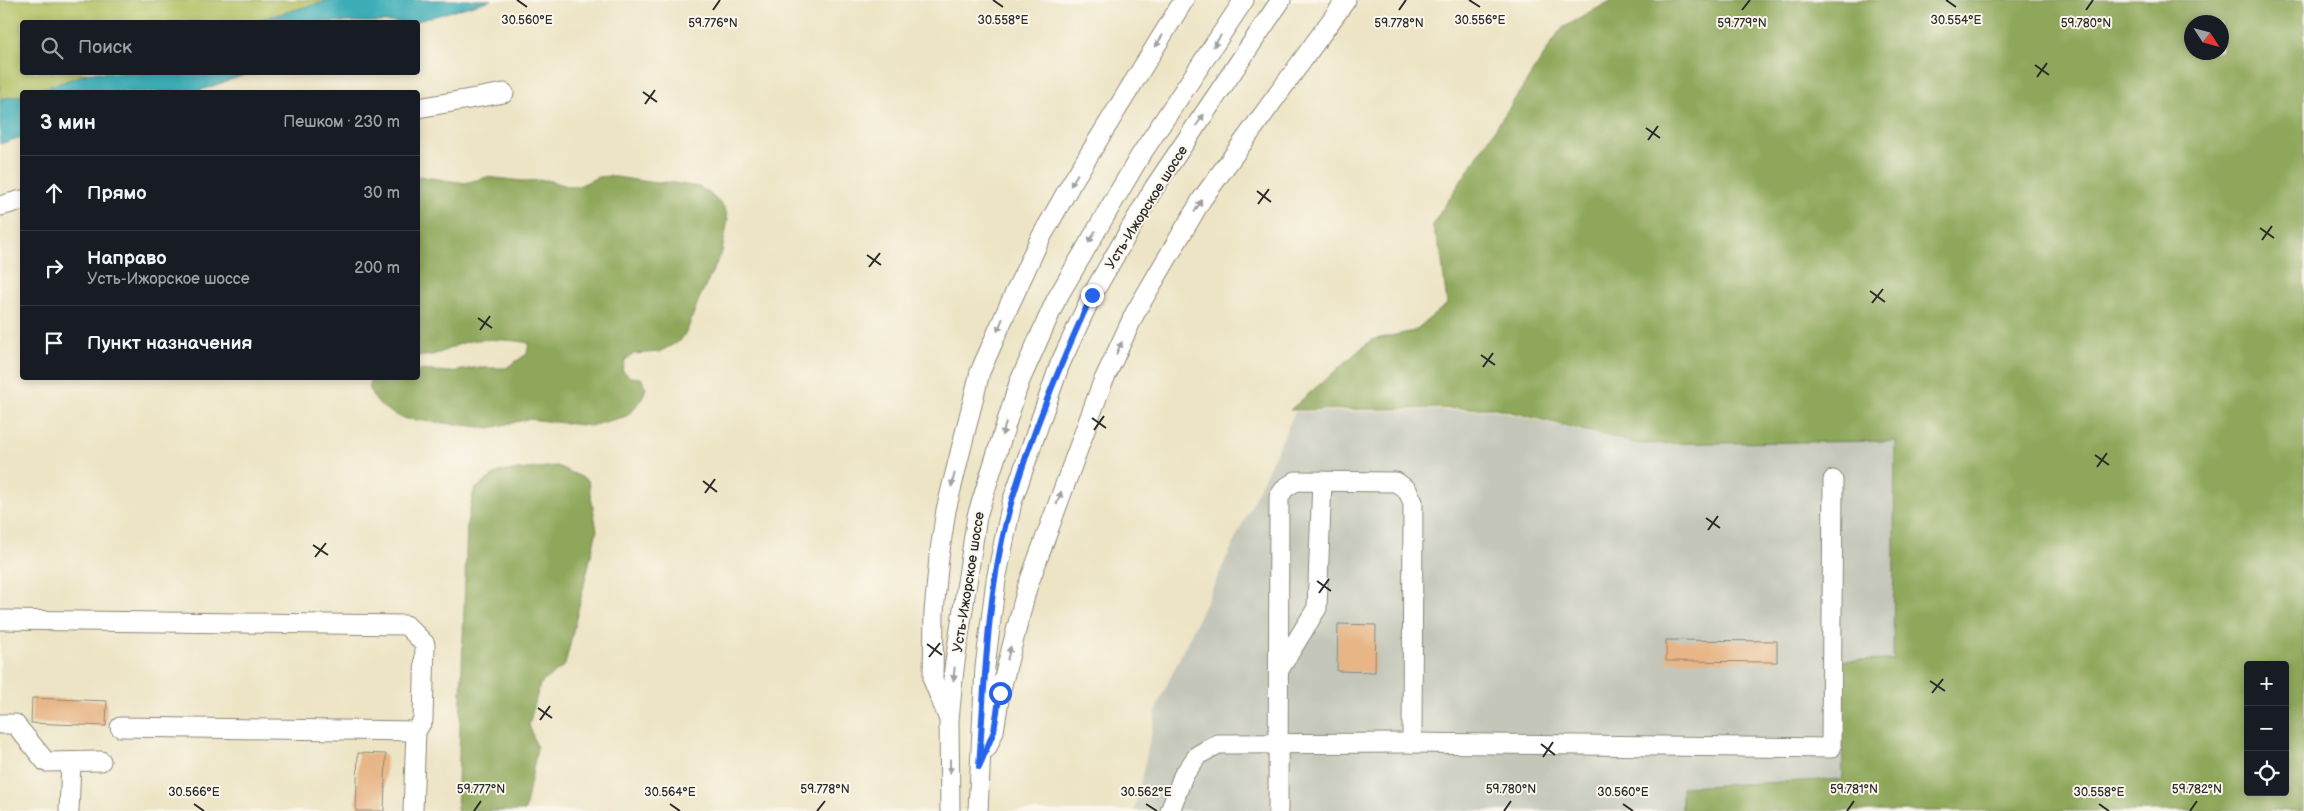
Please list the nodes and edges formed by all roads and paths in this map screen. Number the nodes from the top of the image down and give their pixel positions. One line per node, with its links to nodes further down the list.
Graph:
1 (1184, 0): 13 (street, one-way to 13)
2 (1244, 0): 13 (street, Усть-Ижорское шоссе, one-way to 13)
3 (1281, 0): 21 (street, Усть-Ижорское шоссе, one-way to 3)
4 (1346, 0): 21 (street, one-way to 4)
5 (504, 93): 6 (street)
6 (420, 108)
7 (20, 201): 8 (street)
8 (0, 206)
9 (1833, 480): 17 (street)
10 (1322, 481): 12 (street); 12 (street); 17 (street)
11 (0, 620): 16 (street)
12 (1280, 668): 18 (street)
13 (950, 720): 24 (street, Усть-Ижорское шоссе, one-way to 24)
14 (0, 724): 20 (street)
15 (120, 727): 16 (street)
16 (416, 731): 23 (street)
17 (1412, 743): 18 (street)
18 (1280, 744): 26 (street); 27 (street)
19 (100, 761): 20 (street)
20 (71, 762): 22 (street)
21 (979, 767): 25 (street, Усть-Ижорское шоссе)
22 (69, 811)
23 (413, 811)
24 (950, 811)
25 (978, 811)
26 (1170, 811)
27 (1278, 811)

